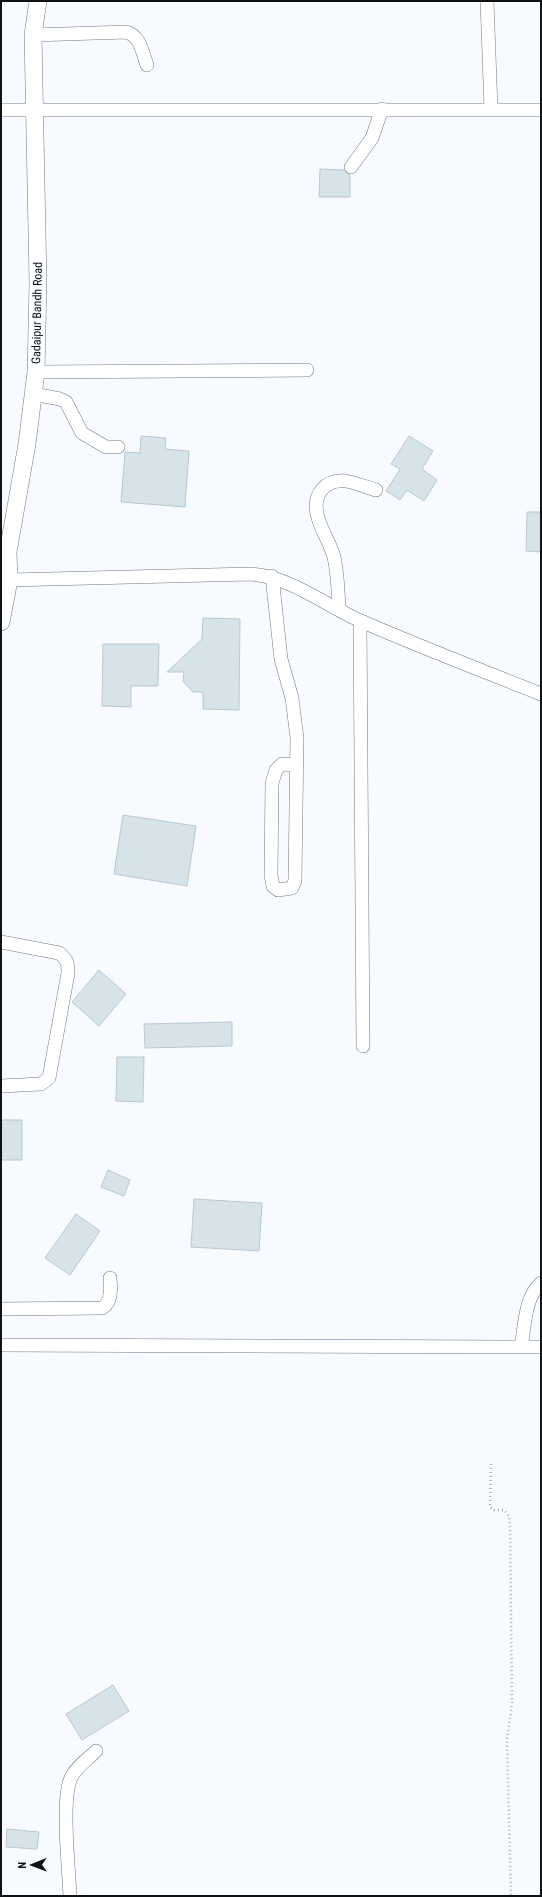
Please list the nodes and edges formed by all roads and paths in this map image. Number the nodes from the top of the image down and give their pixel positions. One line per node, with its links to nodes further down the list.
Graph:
1 (38, 1): 3 (street, Gadaipur Bandh Road)
2 (487, 1): 6 (street)
3 (32, 35): 4 (street); 8 (street, Gadaipur Bandh Road)
4 (147, 65)
5 (382, 109): 6 (street); 8 (street); 10 (street)
6 (491, 109): 9 (street)
7 (1, 110): 8 (street)
8 (33, 110): 12 (street, Gadaipur Bandh Road)
9 (541, 110)
10 (351, 166)
11 (308, 370): 12 (street)
12 (36, 372): 13 (street, Gadaipur Bandh Road)
13 (33, 394): 14 (street); 16 (street, Gadaipur Bandh Road)
14 (118, 447)
15 (376, 490): 19 (street)
16 (5, 556): 18 (street, Gadaipur Bandh Road)
17 (272, 576): 18 (street); 19 (street); 23 (street)
18 (8, 580): 21 (street, Gadaipur Bandh Road)
19 (339, 609): 20 (street)
20 (360, 621): 22 (street); 25 (street)
21 (1, 622)
22 (541, 694)
23 (295, 765): 23 (street)
24 (1, 942): 26 (street)
25 (363, 1046)
26 (1, 1086)
27 (110, 1278): 29 (street)
28 (541, 1284): 31 (street)
29 (1, 1308)
30 (1, 1345): 31 (street)
31 (521, 1347): 32 (street)
32 (541, 1348)
33 (491, 1464): 36 (path)
34 (96, 1751): 35 (street)
35 (70, 1896)
36 (511, 1896)

